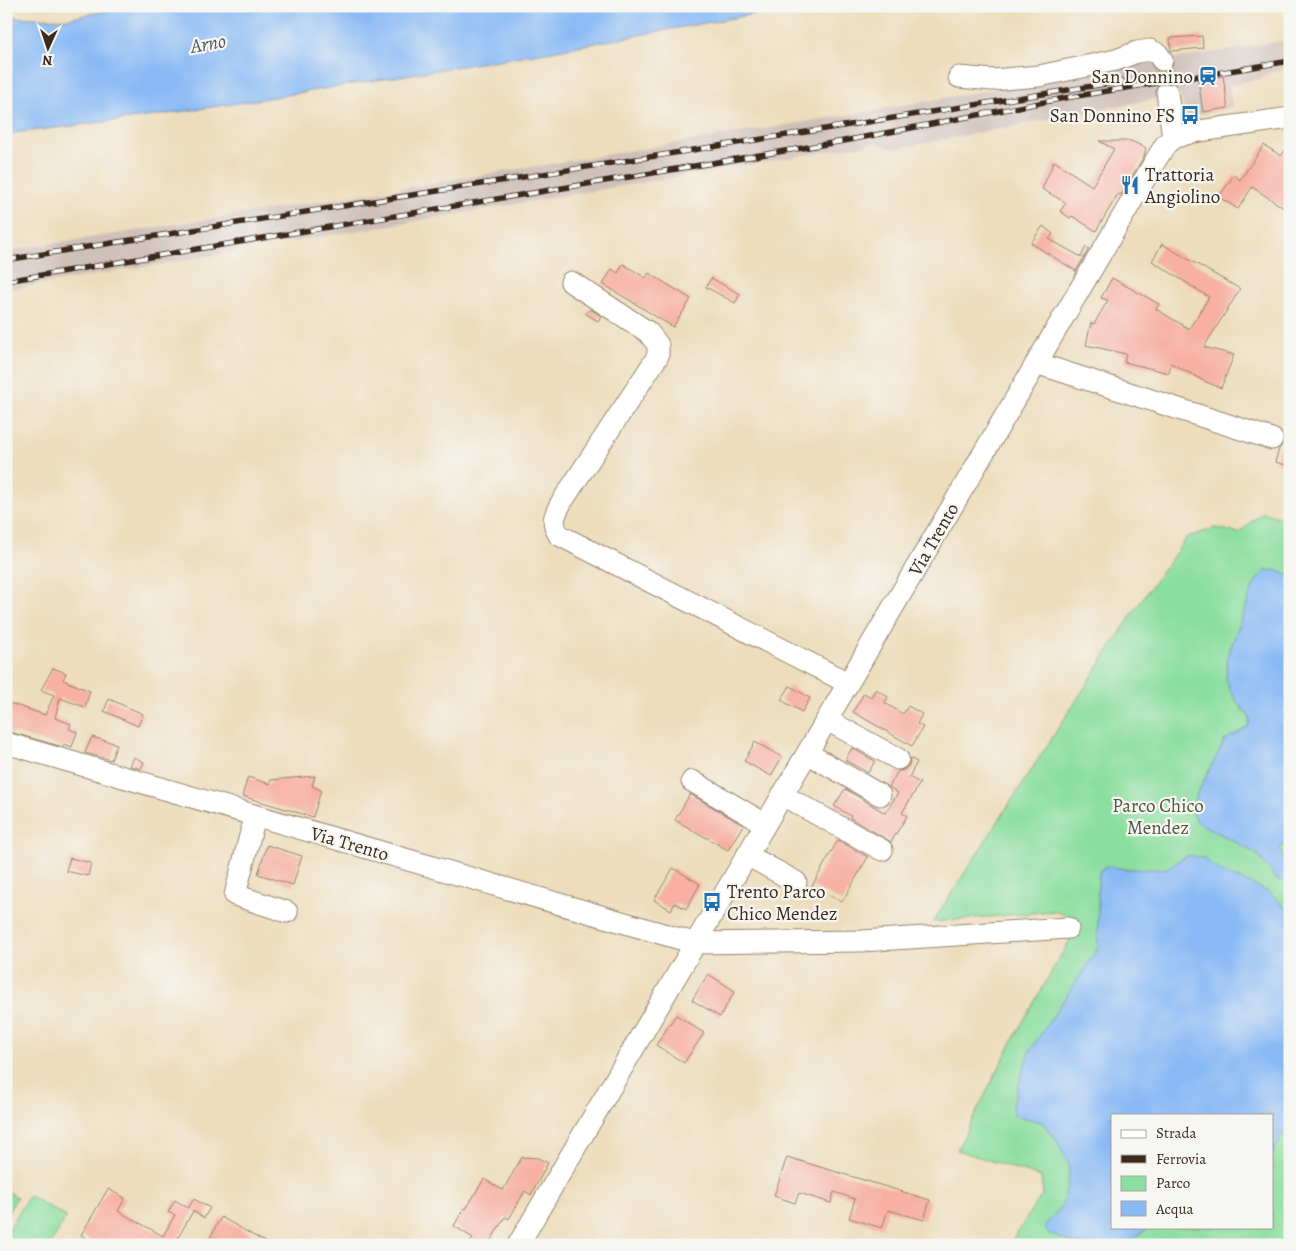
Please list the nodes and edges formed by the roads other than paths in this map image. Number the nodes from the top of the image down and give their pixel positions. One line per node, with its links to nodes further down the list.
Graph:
1 (1162, 60): 2 (street)
2 (959, 77)
3 (1167, 92): 5 (street)
4 (1290, 118): 5 (street)
5 (1173, 138): 7 (street, Via Trento)
6 (571, 282): 9 (street)
7 (1036, 363): 8 (street); 9 (street, Via Trento)
8 (1272, 439)
9 (848, 683): 10 (street, Via Trento)
10 (828, 716): 12 (street, Via Trento); 13 (street)
11 (6, 742): 17 (street, Via Trento)
12 (807, 753): 15 (street, Via Trento); 16 (street)
13 (897, 754)
14 (692, 781): 18 (street)
15 (782, 795): 18 (street, Via Trento); 19 (street)
16 (880, 795)
17 (255, 816): 22 (street); 24 (street, Via Trento)
18 (765, 824): 20 (street, Via Trento)
19 (882, 850)
20 (747, 855): 21 (street); 24 (street, Via Trento)
21 (796, 882)
22 (287, 912)
23 (1068, 928): 24 (street)
24 (694, 943): 25 (street, Via Trento)
25 (518, 1245)

